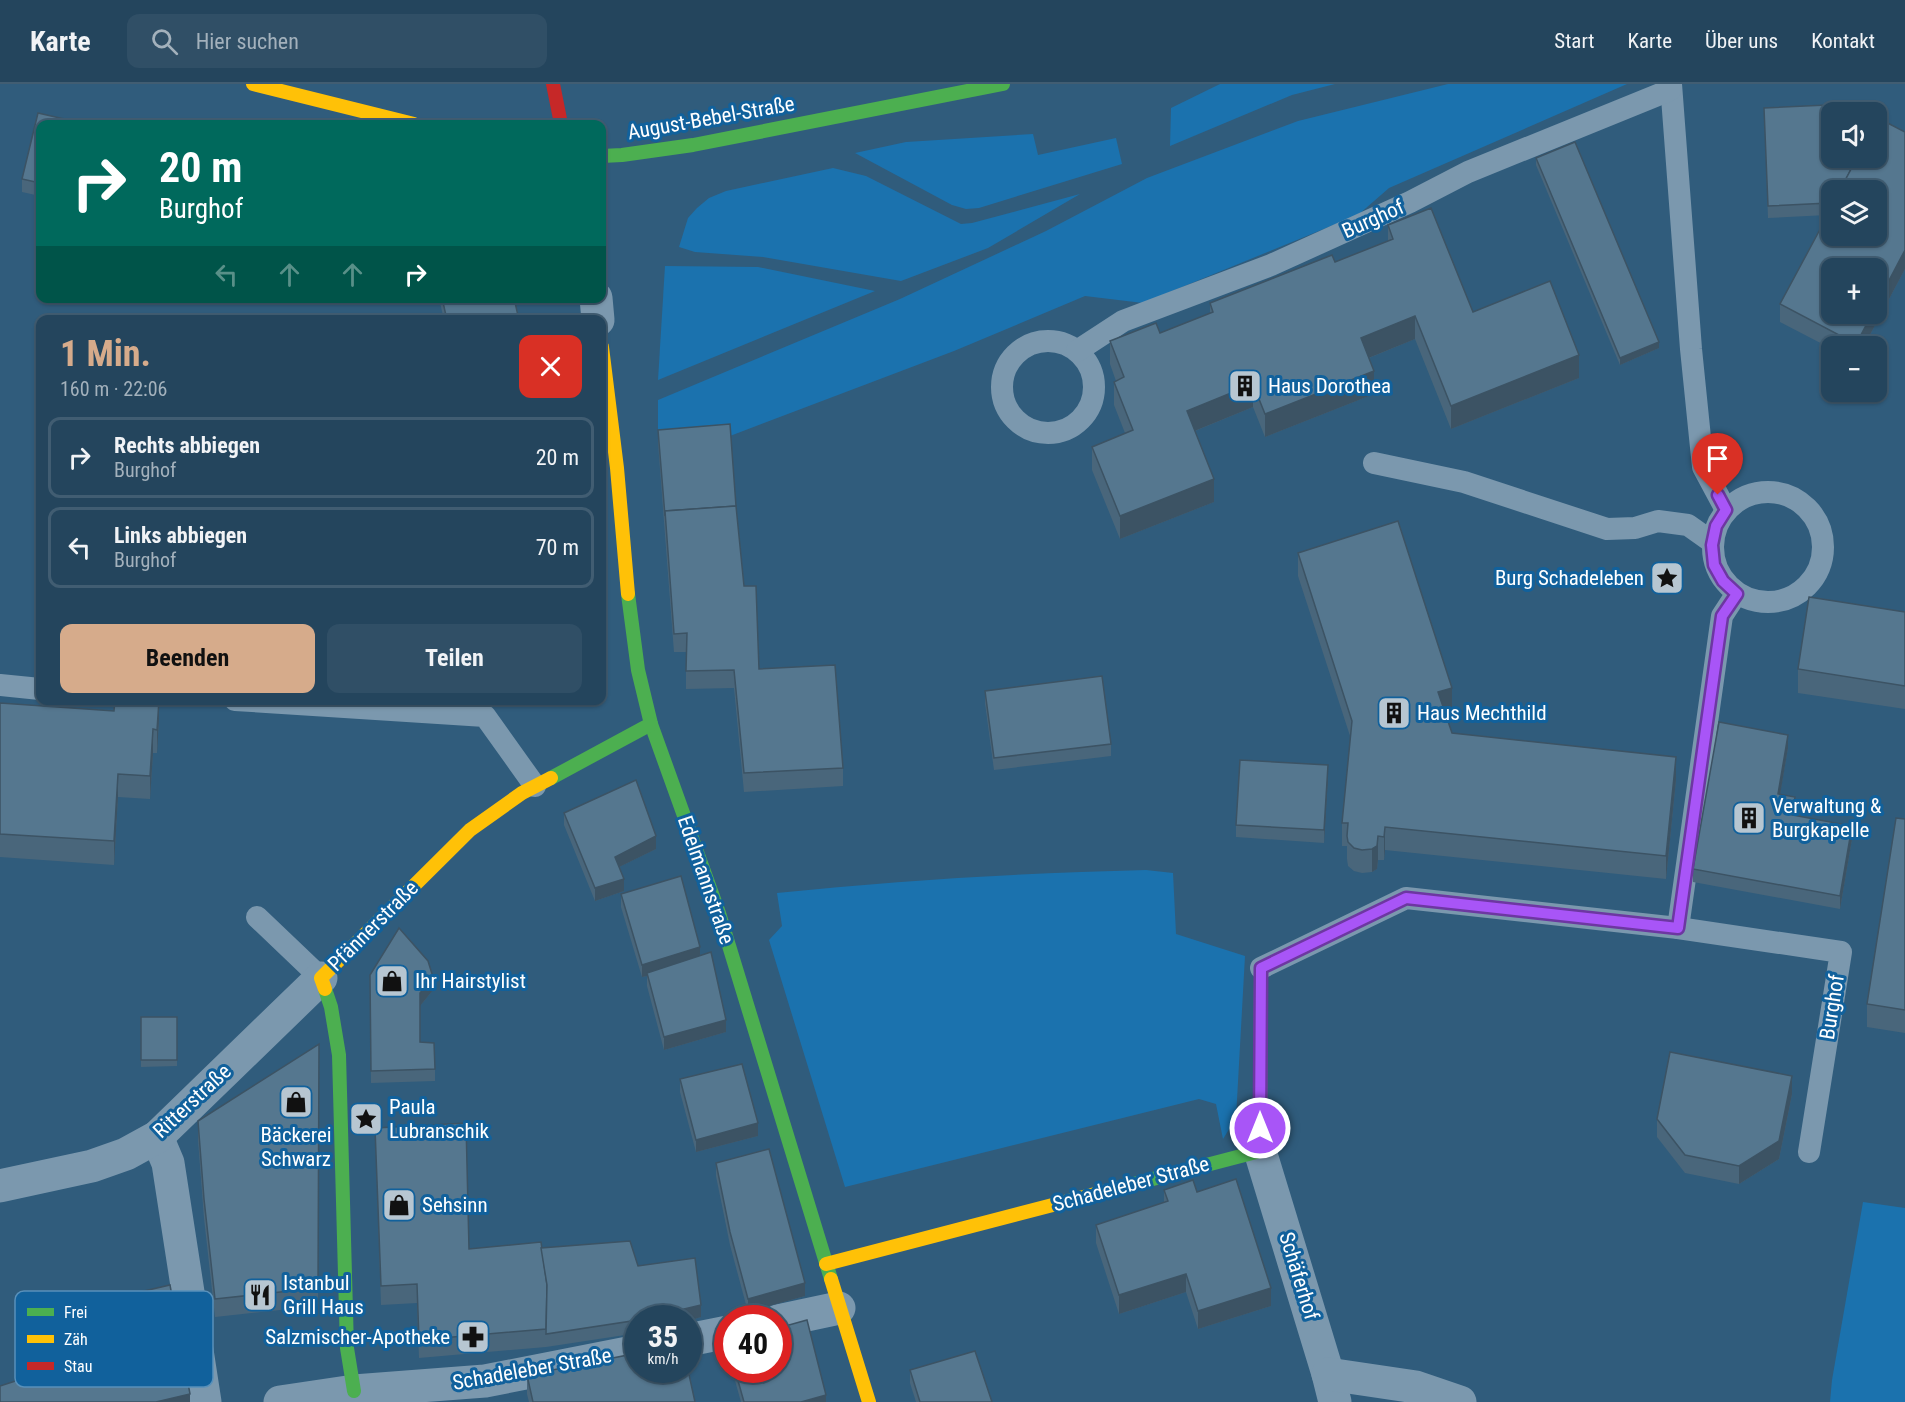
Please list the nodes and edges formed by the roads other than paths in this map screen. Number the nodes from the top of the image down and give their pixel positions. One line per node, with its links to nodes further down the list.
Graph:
1 (253, 84): 5 (street)
2 (553, 84): 6 (street)
3 (1003, 84): 7 (street, August-Bebel-Straße)
4 (1671, 87): 8 (lane, Burghof); 11 (lane, Burghof)
5 (398, 120)
6 (560, 120)
7 (606, 156)
8 (1077, 351): 8 (lane)
9 (606, 379): 17 (street, Edelmannstraße)
10 (1374, 463): 12 (lane)
11 (1726, 510): 12 (lane); 13 (lane)
12 (1712, 542): 13 (lane)
13 (1737, 594): 20 (lane)
14 (0, 685): 15 (lane)
15 (36, 689)
16 (313, 705): 18 (lane)
17 (651, 724): 18 (street, Pfännerstraße); 27 (street, Edelmannstraße)
18 (535, 786): 22 (street, Pfännerstraße)
19 (257, 916): 22 (lane)
20 (1678, 928): 21 (lane, Burghof); 25 (lane, Burghof)
21 (1261, 968): 24 (street)
22 (321, 978): 23 (street, Ritterstraße); 34 (street, Pfännerstraße)
23 (157, 1137): 26 (street, Ritterstraße); 28 (street)
24 (1260, 1151): 27 (street, Schadeleber Straße); 33 (street, Schäferhof)
25 (1809, 1152)
26 (0, 1186)
27 (826, 1264): 29 (street, Edelmannstraße)
28 (188, 1291)
29 (839, 1308): 30 (street); 38 (street, Edelmannstraße)
30 (792, 1318)
31 (624, 1355): 35 (street, Schadeleber Straße)
32 (203, 1387): 36 (street)
33 (1332, 1388): 39 (street)
34 (354, 1391): 35 (street, Schadeleber Straße); 37 (street, Schadeleber Straße)
35 (488, 1392)
36 (205, 1402)
37 (280, 1402)
38 (868, 1402)
39 (1460, 1402)

